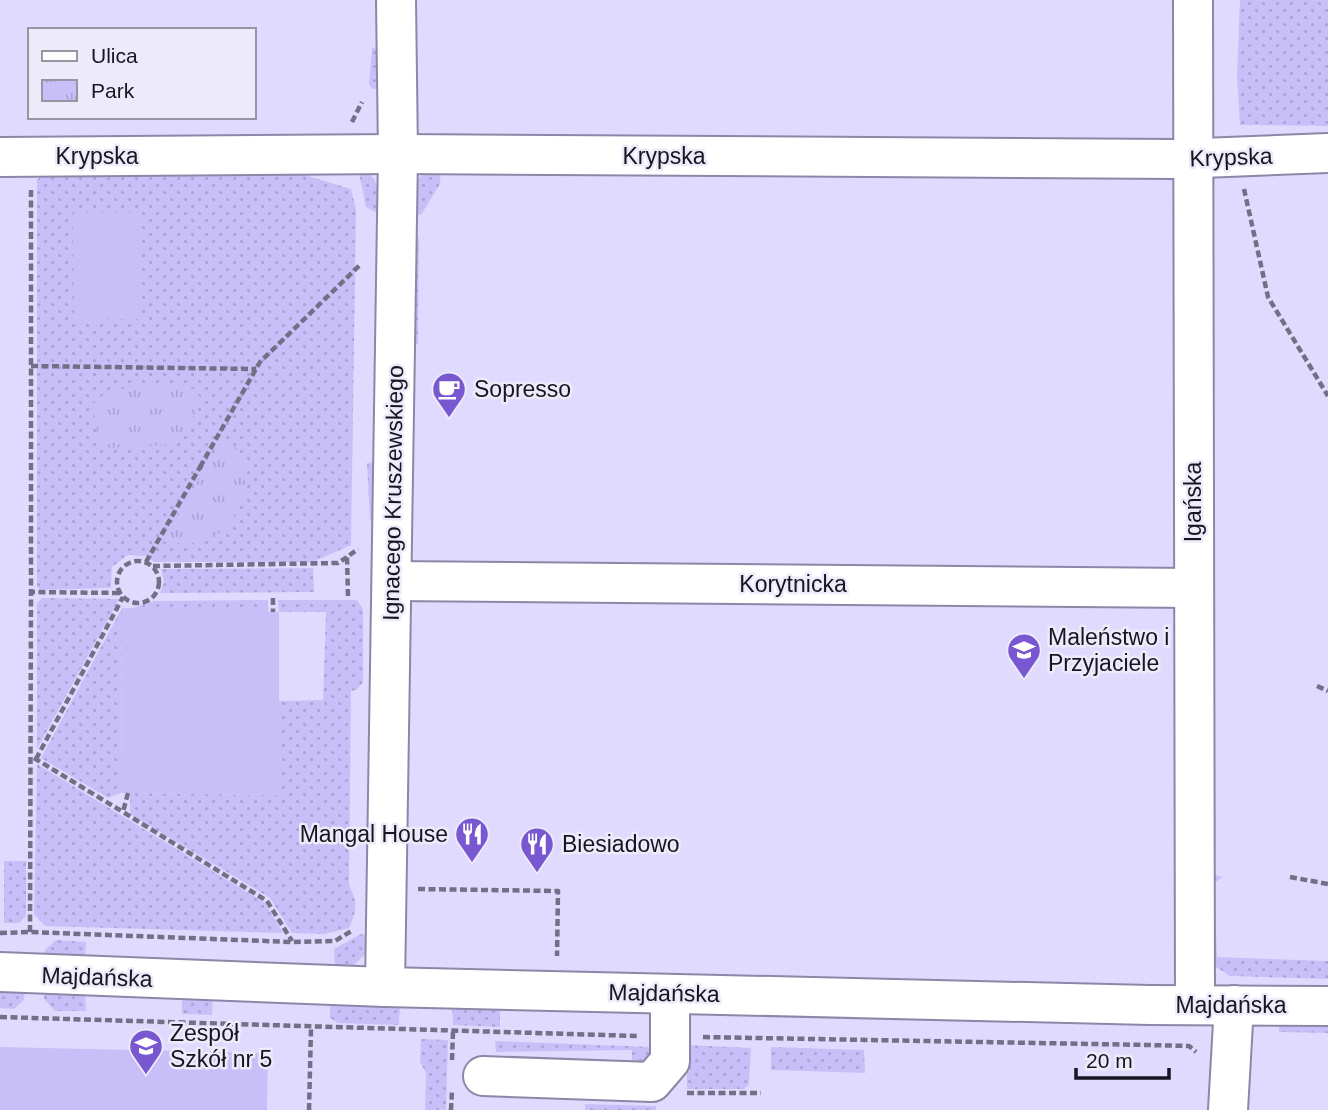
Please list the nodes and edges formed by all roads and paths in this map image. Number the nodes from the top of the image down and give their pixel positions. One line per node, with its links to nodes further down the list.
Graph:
1 (396, 0): 6 (street, Ignacego Kruszewskiego)
2 (1193, 0): 8 (street, Igańska)
3 (365, 97): 4 (path)
4 (347, 130)
5 (1328, 153): 8 (street, Krypska)
6 (398, 154): 7 (street, Krypska); 8 (street, Krypska); 19 (street, Ignacego Kruszewskiego)
7 (0, 157)
8 (1191, 158): 20 (street, Igańska)
9 (31, 181): 12 (path)
10 (1243, 182): 14 (path)
11 (362, 263): 13 (path)
12 (31, 366): 13 (path); 21 (path)
13 (256, 369): 17 (path)
14 (1328, 396)
15 (360, 539): 16 (path)
16 (347, 556): 18 (path); 23 (path)
17 (146, 562): 18 (path); 22 (path)
18 (153, 566): 22 (path)
19 (392, 581): 20 (street, Korytnicka); 40 (street, Ignacego Kruszewskiego)
20 (1194, 588): 42 (street, Igańska)
21 (31, 592): 22 (path); 28 (path)
22 (122, 595): 28 (path)
23 (348, 596)
24 (273, 598): 25 (path)
25 (273, 612)
26 (1317, 686): 27 (path)
27 (1328, 691)
28 (34, 758): 30 (path); 35 (path)
29 (128, 793): 30 (path)
30 (123, 812): 37 (path)
31 (1290, 877): 32 (path)
32 (1328, 884)
33 (408, 889): 38 (path)
34 (361, 922): 37 (path)
35 (30, 932): 36 (path); 37 (path)
36 (0, 933)
37 (292, 942)
38 (557, 958)
39 (0, 972): 40 (street, Majdańska)
40 (385, 986): 41 (street, Majdańska)
41 (670, 993): 42 (street, Majdańska); 48 (street)
42 (1195, 1004): 43 (street, Majdańska)
43 (1234, 1005): 44 (street, Majdańska); 52 (street)
44 (1328, 1006)
45 (0, 1017): 46 (path)
46 (33, 1018)
47 (311, 1029): 51 (path)
48 (482, 1076)
49 (682, 1093): 50 (path)
50 (761, 1093)
51 (309, 1110)
52 (1228, 1110)

